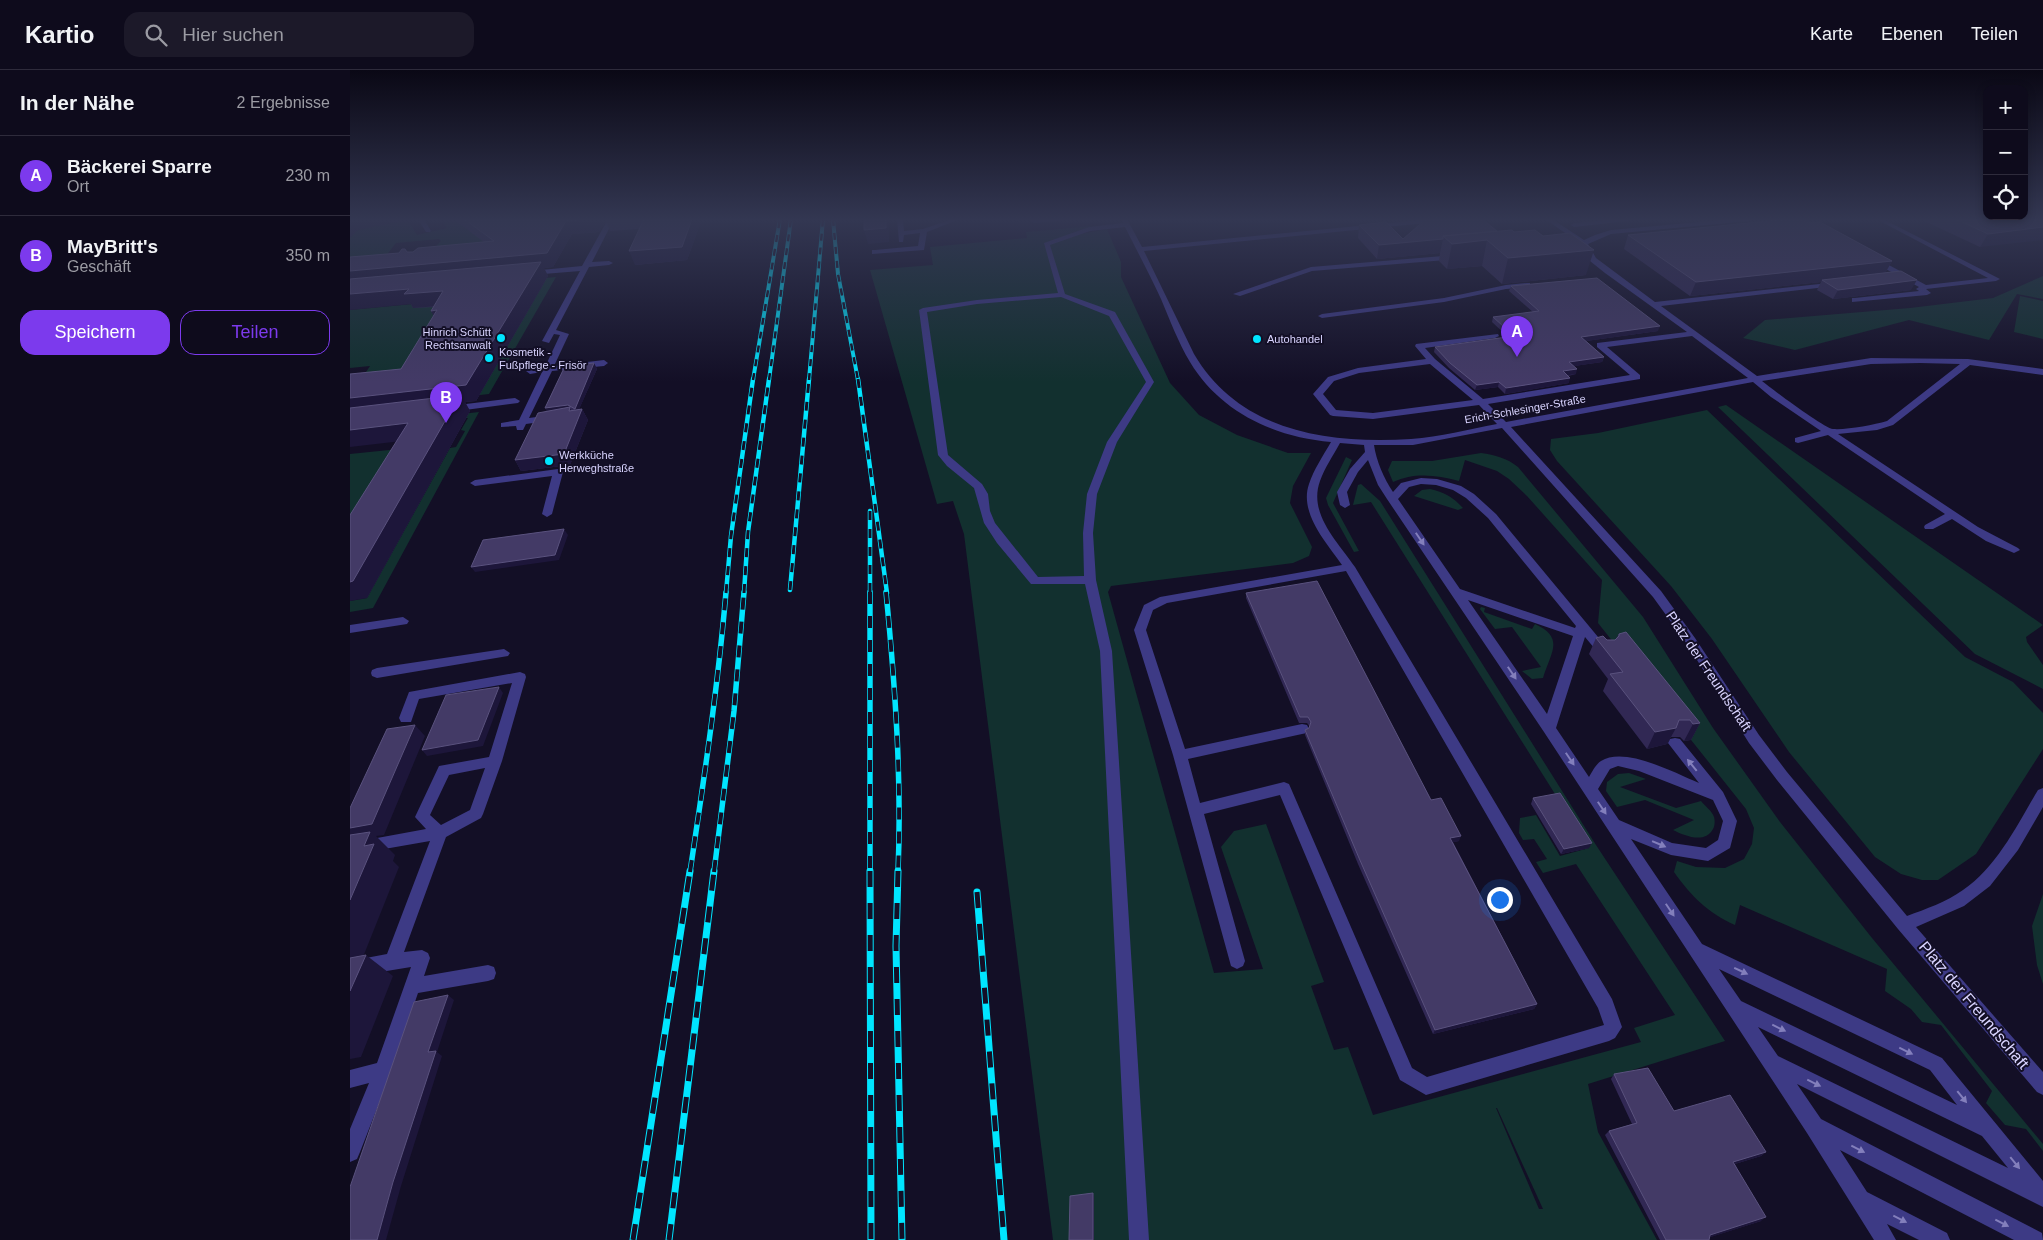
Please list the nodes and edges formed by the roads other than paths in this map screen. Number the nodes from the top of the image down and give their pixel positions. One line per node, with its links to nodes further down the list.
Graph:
1 (523, 274): 2 (street)
2 (526, 274)
3 (581, 274): 22 (street)
4 (1055, 274): 18 (street)
5 (1152, 274): 42 (street, Erich-Schlesinger-Straße)
6 (1297, 274): 17 (street)
7 (1612, 274): 11 (street)
8 (1893, 274): 12 (street)
9 (1899, 274): 10 (street)
10 (1985, 274)
11 (1616, 277): 13 (street); 20 (street)
12 (1898, 277): 14 (street); 19 (street)
13 (1607, 278)
14 (1888, 278)
15 (1848, 283): 20 (street)
16 (1533, 284): 21 (street)
17 (1237, 294)
18 (1062, 295): 52 (street); 52 (street)
19 (1855, 300)
20 (1654, 304): 23 (street)
21 (1322, 316)
22 (551, 331): 25 (street); 29 (street)
23 (1692, 334): 32 (street); 34 (street)
24 (1495, 336): 26 (street)
25 (546, 342)
26 (1432, 361): 34 (street, Platz der Freundschaft); 34 (street)
27 (1968, 362): 31 (street, Erich-Schlesinger-Straße); 32 (street, Erich-Schlesinger-Straße); 40 (street)
28 (604, 363): 29 (street)
29 (549, 369): 30 (street); 38 (street)
30 (530, 371)
31 (2043, 372)
32 (1755, 379): 39 (street, Erich-Schlesinger-Straße); 40 (street)
33 (515, 401): 35 (street)
34 (1481, 402): 39 (street, Platz der Freundschaft)
35 (436, 410)
36 (561, 416): 38 (street)
37 (504, 424): 38 (street)
38 (521, 425)
39 (1504, 426): 43 (street, Erich-Schlesinger-Straße); 73 (street, Platz der Freundschaft)
40 (1828, 432): 41 (street); 48 (street)
41 (1798, 440)
42 (1336, 441): 43 (street, Erich-Schlesinger-Straße); 51 (street)
43 (1369, 447): 45 (street); 46 (street)
44 (475, 483): 47 (street)
45 (1392, 499): 53 (street, one-way to 53); 56 (street)
46 (1345, 505)
47 (547, 514)
48 (1952, 514): 49 (street); 50 (street)
49 (1929, 527)
50 (2014, 550)
51 (1349, 567): 64 (street); 69 (street)
52 (1090, 580): 90 (street)
53 (1456, 592): 56 (street); 61 (street, one-way to 61)
54 (403, 621): 55 (street)
55 (350, 629)
56 (1581, 629): 57 (street); 61 (street)
57 (1604, 652)
58 (504, 653): 59 (street)
59 (376, 673)
60 (406, 718): 65 (street)
61 (1549, 728): 66 (street, one-way to 66)
62 (1302, 729): 64 (street)
63 (1675, 743): 68 (street, one-way to 63)
64 (1180, 755): 69 (street)
65 (495, 761): 71 (street); 71 (street)
66 (1590, 790): 68 (street); 70 (street, one-way to 70)
67 (2043, 794): 73 (street)
68 (1718, 796): 70 (street, one-way to 68)
69 (1196, 810): 75 (street)
70 (1614, 825): 74 (street, one-way to 74)
71 (440, 833): 72 (street); 76 (street)
72 (350, 849)
73 (1904, 924): 84 (street, Platz der Freundschaft)
74 (1697, 950): 80 (street); 86 (street, one-way to 86)
75 (1237, 961)
76 (393, 962): 77 (street); 79 (street)
77 (350, 969)
78 (488, 973): 79 (street)
79 (411, 986): 82 (street)
80 (1735, 1007): 81 (street); 86 (street, one-way to 86)
81 (1770, 1062): 85 (street); 88 (street, one-way to 88)
82 (382, 1070): 83 (street); 87 (street)
83 (350, 1079)
84 (2043, 1086)
85 (1814, 1126): 89 (street); 93 (street, one-way to 93)
86 (1988, 1130): 88 (street, one-way to 88)
87 (350, 1152)
88 (2042, 1196)
89 (1860, 1199): 91 (street); 92 (street, one-way to 92)
90 (1139, 1240)
91 (1886, 1240)
92 (1940, 1240)
93 (2035, 1240)

